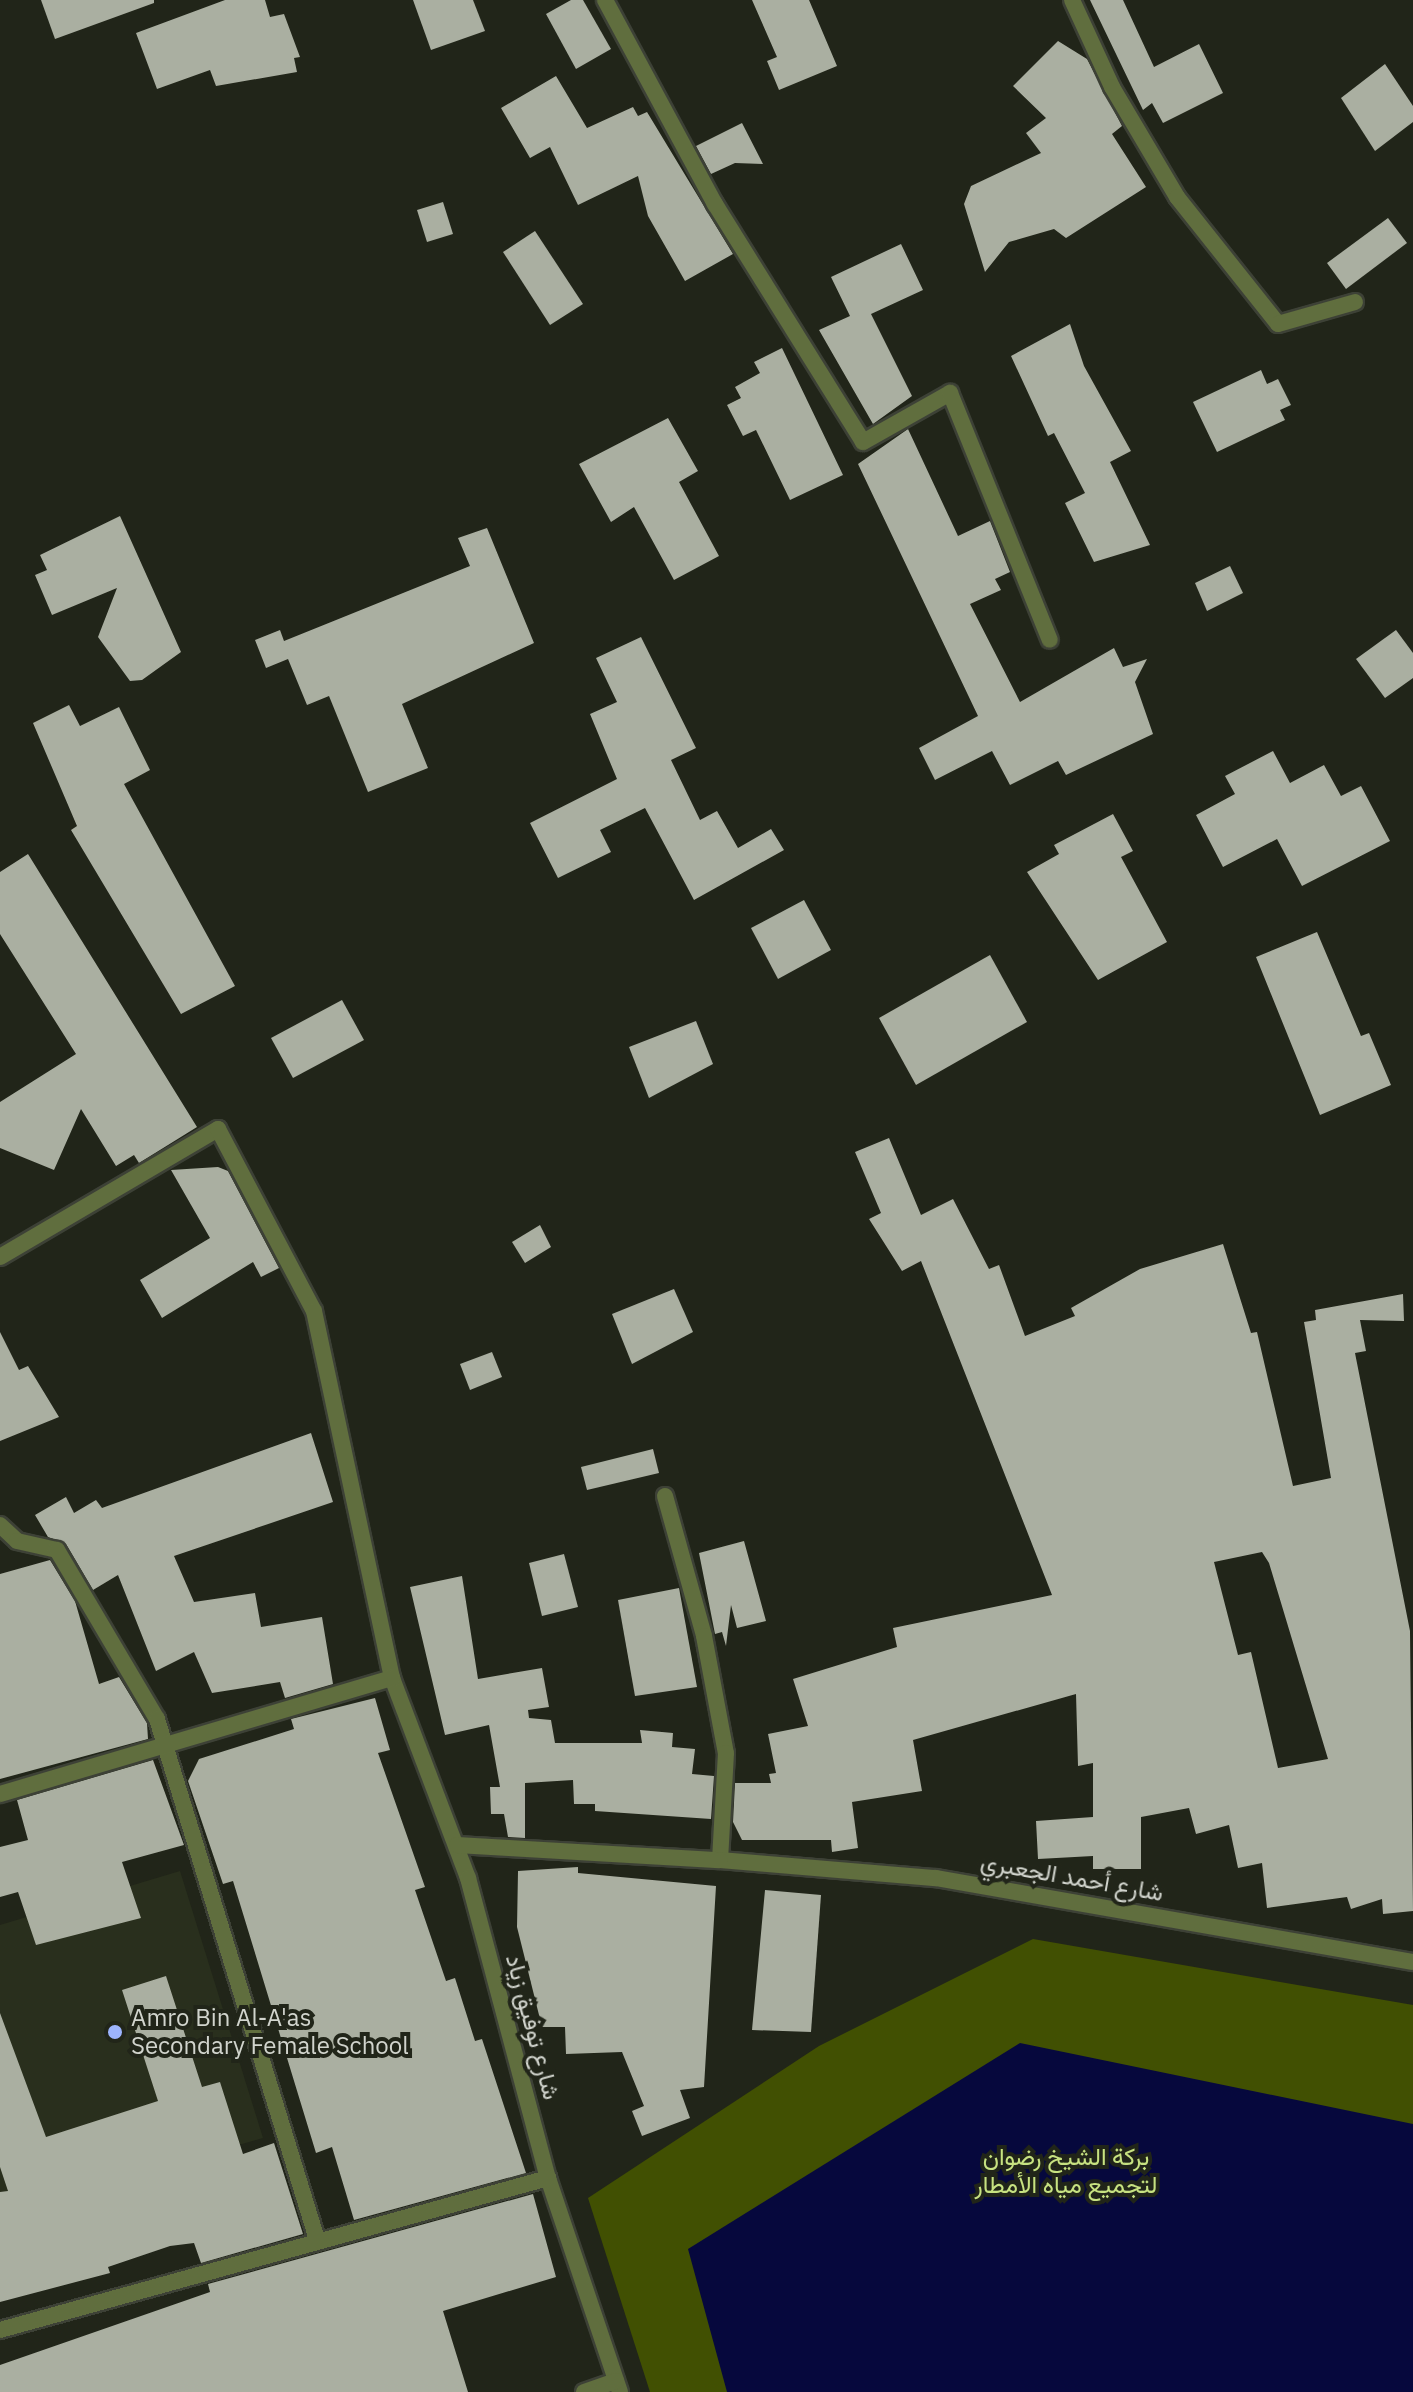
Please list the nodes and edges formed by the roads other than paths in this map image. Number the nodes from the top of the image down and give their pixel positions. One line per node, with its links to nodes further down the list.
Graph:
1 (605, 0): 4 (street)
2 (1072, 0): 3 (street)
3 (1355, 302)
4 (1050, 640)
5 (0, 1257): 10 (street, شارع توفيق زياد)
6 (665, 1496): 14 (street)
7 (0, 1525): 8 (street)
8 (17, 1541): 9 (street); 11 (street)
9 (0, 1546)
10 (392, 1678): 11 (street); 13 (street, شارع توفيق زياد)
11 (168, 1745): 12 (street); 17 (street)
12 (0, 1794)
13 (457, 1845): 14 (street, شارع أحمد الجعبري); 16 (street, شارع توفيق زياد)
14 (720, 1860): 15 (street, شارع أحمد الجعبري)
15 (1413, 1962)
16 (548, 2178): 17 (street); 19 (street, شارع توفيق زياد)
17 (316, 2236): 18 (street)
18 (0, 2330)
19 (618, 2386): 20 (street)
20 (584, 2392)

